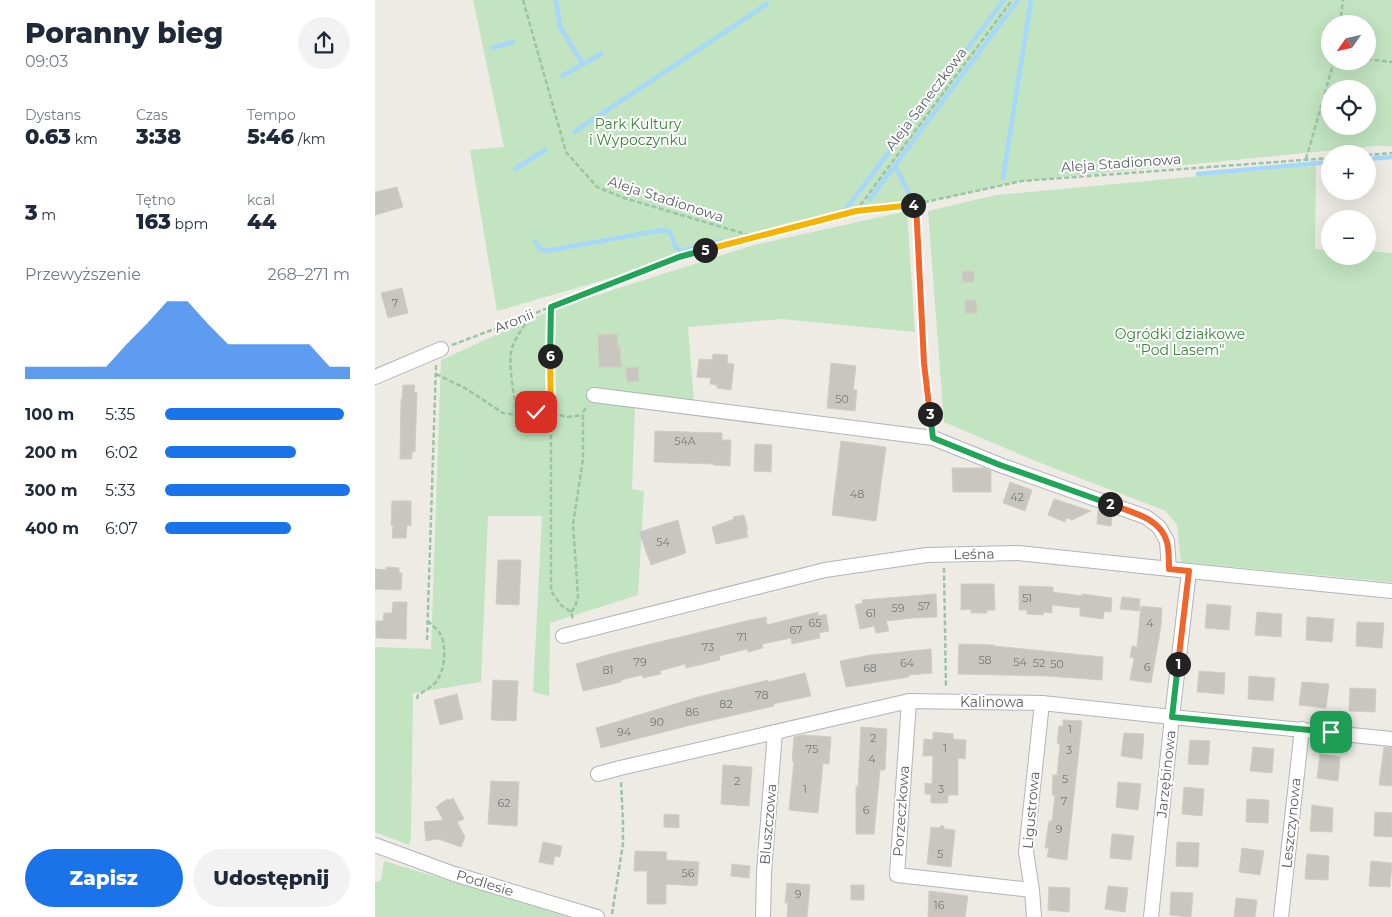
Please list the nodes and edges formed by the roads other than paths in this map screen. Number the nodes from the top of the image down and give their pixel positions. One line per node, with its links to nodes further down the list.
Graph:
1 (439, 350): 2 (street)
2 (375, 377)
3 (594, 395): 4 (street)
4 (1169, 569): 5 (street, Leśna); 7 (street, Leśna)
5 (1189, 571): 6 (street, Leśna); 10 (street, Jarzębinowa)
6 (1392, 591)
7 (563, 636)
8 (909, 702): 9 (street, Kalinowa); 12 (street, Kalinowa); 16 (street, Porzeczkowa)
9 (1042, 703): 10 (street, Kalinowa); 16 (street, Ligustrowa)
10 (1172, 717): 11 (street, Kalinowa); 20 (street, Jarzębinowa)
11 (1301, 729): 13 (street, Kalinowa); 21 (street, Leszczynowa)
12 (775, 732): 14 (street, Kalinowa); 18 (street, Bluszczowa)
13 (1392, 739)
14 (598, 774)
15 (375, 845): 17 (street, Podlesie)
16 (1032, 890): 19 (street, Ligustrowa)
17 (597, 917)
18 (763, 917)
19 (1033, 917)
20 (1151, 917)
21 (1281, 917)

